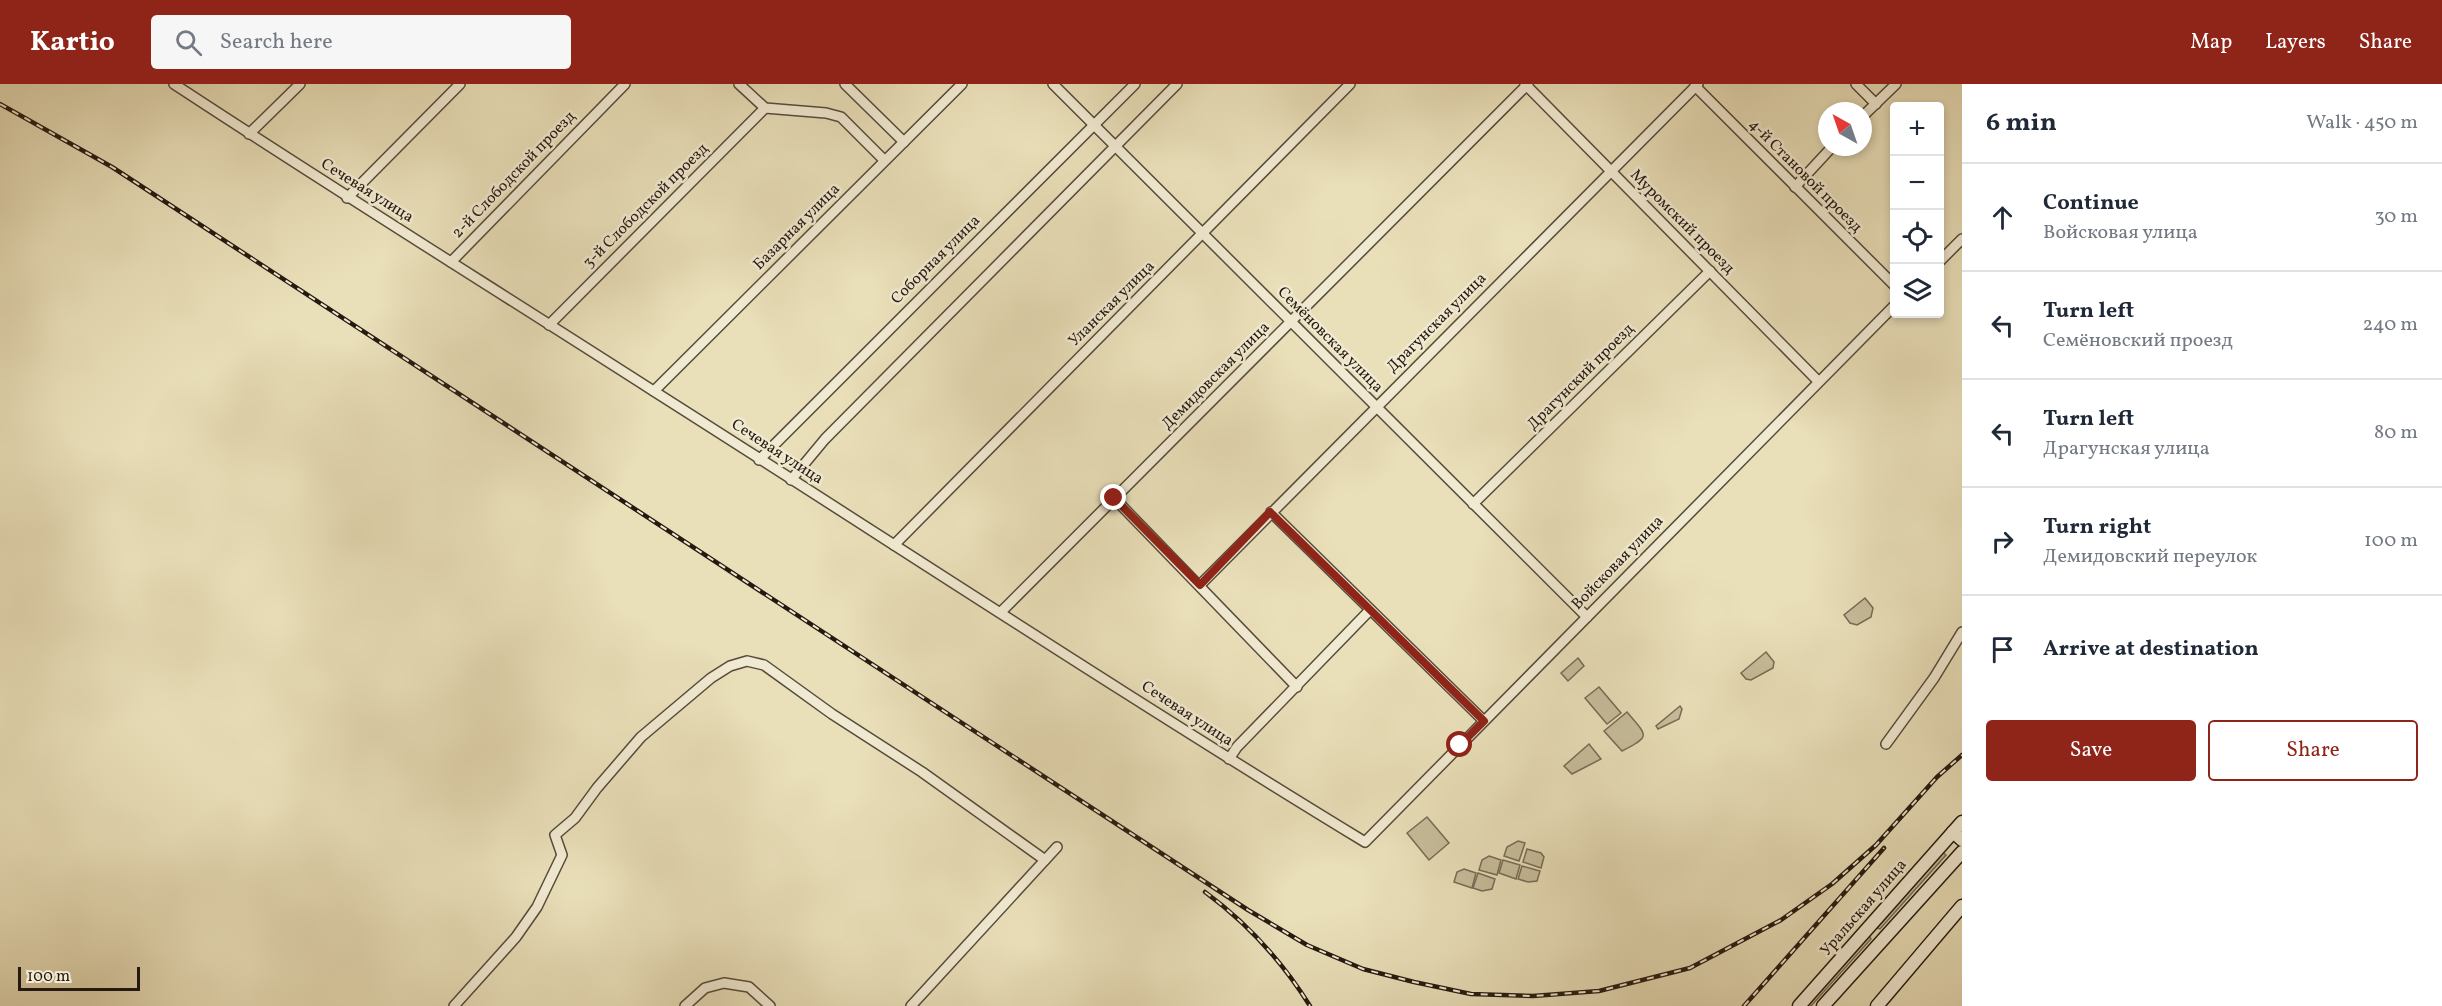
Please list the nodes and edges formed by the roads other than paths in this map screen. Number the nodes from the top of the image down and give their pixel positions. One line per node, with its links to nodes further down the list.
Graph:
1 (174, 84): 20 (street, Сечевая улица)
2 (300, 84): 20 (street)
3 (460, 84): 27 (street)
4 (625, 84): 31 (street, 2-й Слободской проезд)
5 (739, 84): 17 (street)
6 (845, 84): 21 (street)
7 (962, 84): 21 (street, Базарная улица)
8 (1053, 84): 19 (street, Семёновская улица)
9 (1135, 84): 19 (street, Соборная улица)
10 (1177, 84): 22 (street)
11 (1350, 84): 28 (street, Уланская улица)
12 (1526, 84): 25 (street, Муромский проезд); 35 (street, Демидовская улица)
13 (1856, 84): 16 (street)
14 (1896, 84): 16 (street)
15 (1697, 85): 25 (street, Драгунская улица); 26 (street, 4-й Становой проезд)
16 (1876, 104): 18 (street)
17 (765, 108): 24 (street); 36 (street, 3-й Слободской проезд)
18 (1872, 108)
19 (1094, 126): 22 (street, Семёновская улица); 40 (street, Соборная улица)
20 (249, 134): 27 (street, Сечевая улица)
21 (904, 142): 24 (street, Базарная улица)
22 (1114, 147): 28 (street, Семёновская улица); 41 (street)
23 (1823, 156): 26 (street)
24 (884, 160): 38 (street, Базарная улица)
25 (1610, 171): 32 (street, Муромский проезд); 39 (street, Драгунская улица)
26 (1794, 187): 33 (street, 4-й Становой проезд)
27 (347, 198): 31 (street, Сечевая улица)
28 (1203, 233): 35 (street, Семёновская улица); 45 (street, Уланская улица)
29 (1962, 239): 30 (street)
30 (1944, 257)
31 (451, 262): 36 (street, Сечевая улица)
32 (1710, 271): 37 (street, Муромский проезд); 43 (street, Драгунский проезд)
33 (1890, 281)
34 (1890, 310): 37 (street, Войсковая улица)
35 (1291, 322): 39 (street, Семёновская улица); 42 (street, Демидовская улица)
36 (549, 325): 38 (street, Сечевая улица)
37 (1818, 381): 49 (street, Войсковая улица)
38 (654, 391): 40 (street, Сечевая улица)
39 (1376, 407): 43 (street, Семёновская улица); 44 (street, Драгунская улица)
40 (759, 460): 41 (street, Сечевая улица)
41 (791, 480): 45 (street, Сечевая улица)
42 (1114, 498): 46 (street); 48 (street, Демидовская улица)
43 (1473, 504): 49 (street, Семёновская улица)
44 (1270, 512): 46 (street, Драгунская улица); 47 (street)
45 (894, 545): 48 (street, Сечевая улица)
46 (1200, 585): 51 (street)
47 (1370, 610): 51 (street); 52 (street)
48 (1001, 612): 54 (street, Сечевая улица)
49 (1587, 616): 52 (street, Войсковая улица)
50 (1962, 632): 53 (street)
51 (1297, 687): 54 (street)
52 (1484, 721): 56 (street, Войсковая улица)
53 (1886, 744)
54 (1229, 759): 56 (street, Сечевая улица)
55 (1960, 828): 65 (main road, Уральская улица)
56 (1365, 843)
57 (1057, 847): 59 (street)
58 (1962, 852): 66 (main road, Уральская улица)
59 (1045, 860): 61 (street); 64 (street)
60 (1962, 906): 67 (main road)
61 (454, 1006)
62 (685, 1006): 63 (street)
63 (770, 1006)
64 (911, 1006)
65 (1799, 1006)
66 (1823, 1006)
67 (1877, 1006)

